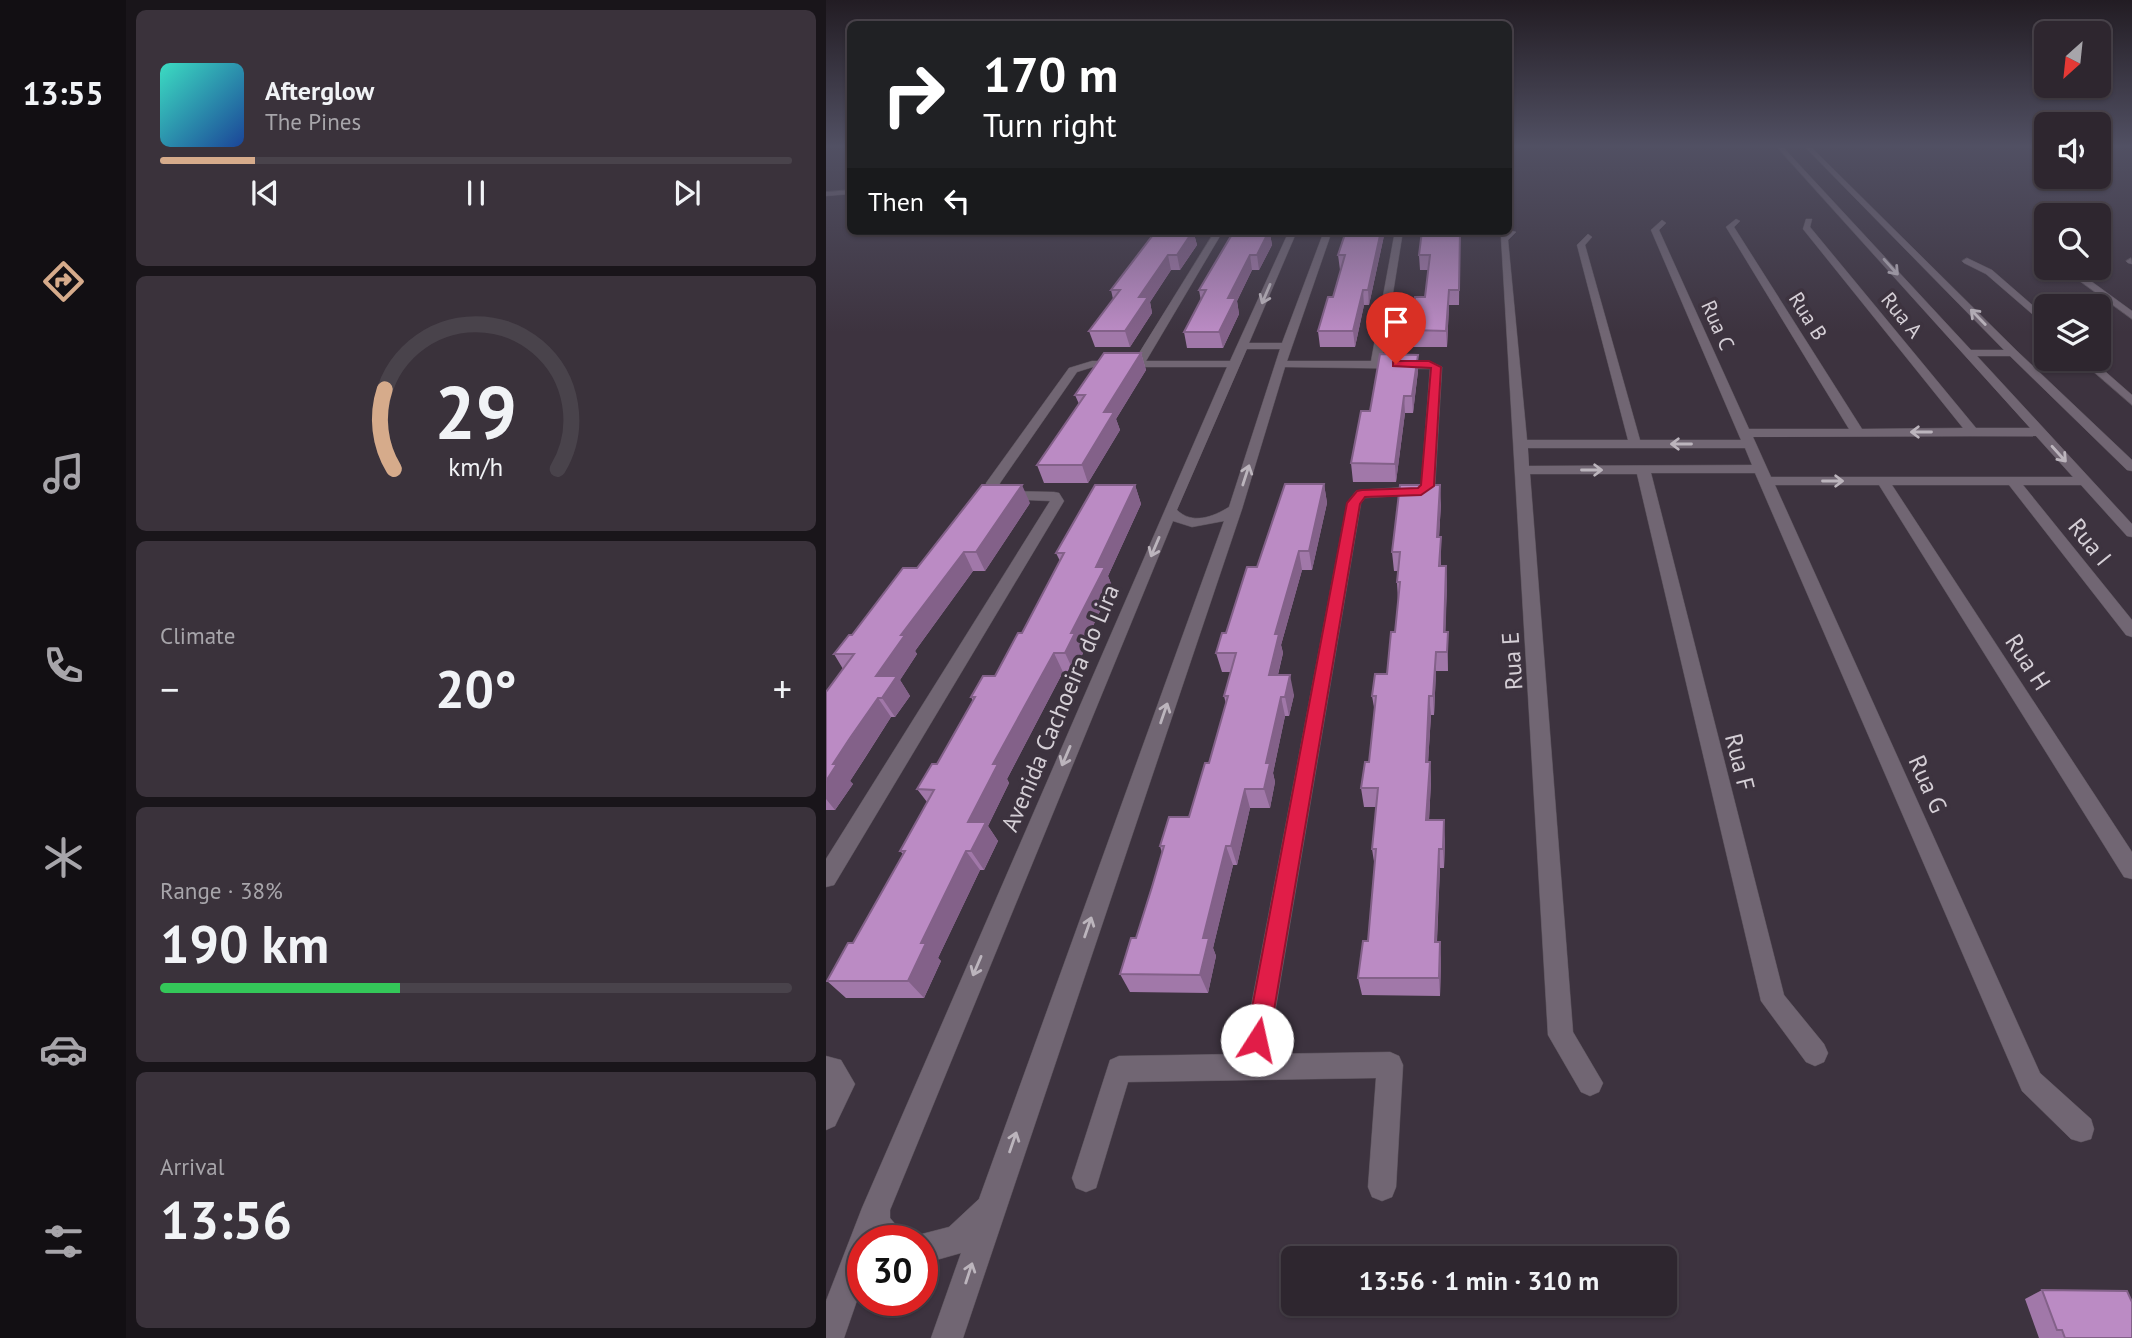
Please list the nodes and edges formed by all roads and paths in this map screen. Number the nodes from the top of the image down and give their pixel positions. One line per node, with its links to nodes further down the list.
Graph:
1 (1842, 207): 18 (street, one-way to 18)
2 (1865, 207): 19 (street, one-way to 2)
3 (1736, 221): 28 (street, Rua B)
4 (1809, 221): 26 (street, Rua A)
5 (1662, 223): 29 (street, Rua C)
6 (1217, 235): 20 (street)
7 (1291, 235): 16 (street, Avenida Cachoeira do Lira, one-way to 16)
8 (1327, 235): 17 (street)
9 (1398, 235): 23 (street)
10 (1509, 235): 30 (street, Rua E)
11 (1588, 237): 31 (street)
12 (1967, 261): 14 (street)
13 (2083, 280): 15 (street)
14 (2034, 312)
15 (2132, 316)
16 (1243, 346): 17 (street); 21 (street, Avenida Cachoeira do Lira)
17 (1288, 346): 22 (street)
18 (1966, 353): 19 (street); 27 (street)
19 (2013, 353): 32 (street)
20 (1138, 364): 21 (street); 44 (street)
21 (1234, 364): 40 (street, Avenida Cachoeira do Lira)
22 (1280, 364): 23 (street); 39 (street, one-way to 22)
23 (1376, 364): 46 (street)
24 (2098, 371): 25 (street)
25 (2132, 401)
26 (1972, 432): 27 (street); 28 (street, one-way to 28)
27 (2038, 432): 38 (street, one-way to 38)
28 (1858, 433): 29 (street)
29 (1747, 439): 31 (street, one-way to 31); 35 (street, Rua G)
30 (1521, 444): 31 (street); 33 (street, Rua E)
31 (1635, 444)
32 (2130, 464)
33 (1523, 470): 34 (street, one-way to 34); 48 (street, Rua E)
34 (1643, 470): 35 (street); 45 (street, Rua F)
35 (1762, 475): 36 (street, one-way to 36); 50 (street, Rua G)
36 (1883, 481): 37 (street); 43 (street, Rua H)
37 (2013, 481): 38 (street); 42 (street, Rua I)
38 (2083, 481): 41 (street)
39 (1235, 509): 40 (street); 54 (street, one-way to 39)
40 (1170, 511): 53 (street, Avenida Cachoeira do Lira, one-way to 53)
41 (2132, 533)
42 (2132, 631)
43 (2132, 870)
44 (826, 878)
45 (1815, 1053)
46 (1253, 1065): 51 (street); 52 (street)
47 (826, 1069): 49 (street)
48 (1590, 1083)
49 (826, 1117)
50 (2081, 1129)
51 (1086, 1178)
52 (1382, 1187)
53 (876, 1205): 55 (street, Avenida Cachoeira do Lira); 56 (street)
54 (991, 1207): 57 (street); 60 (street, one-way to 54)
55 (869, 1225)
56 (877, 1225)
57 (938, 1245)
58 (847, 1285): 59 (street, Avenida Cachoeira do Lira)
59 (828, 1338)
60 (947, 1338)

